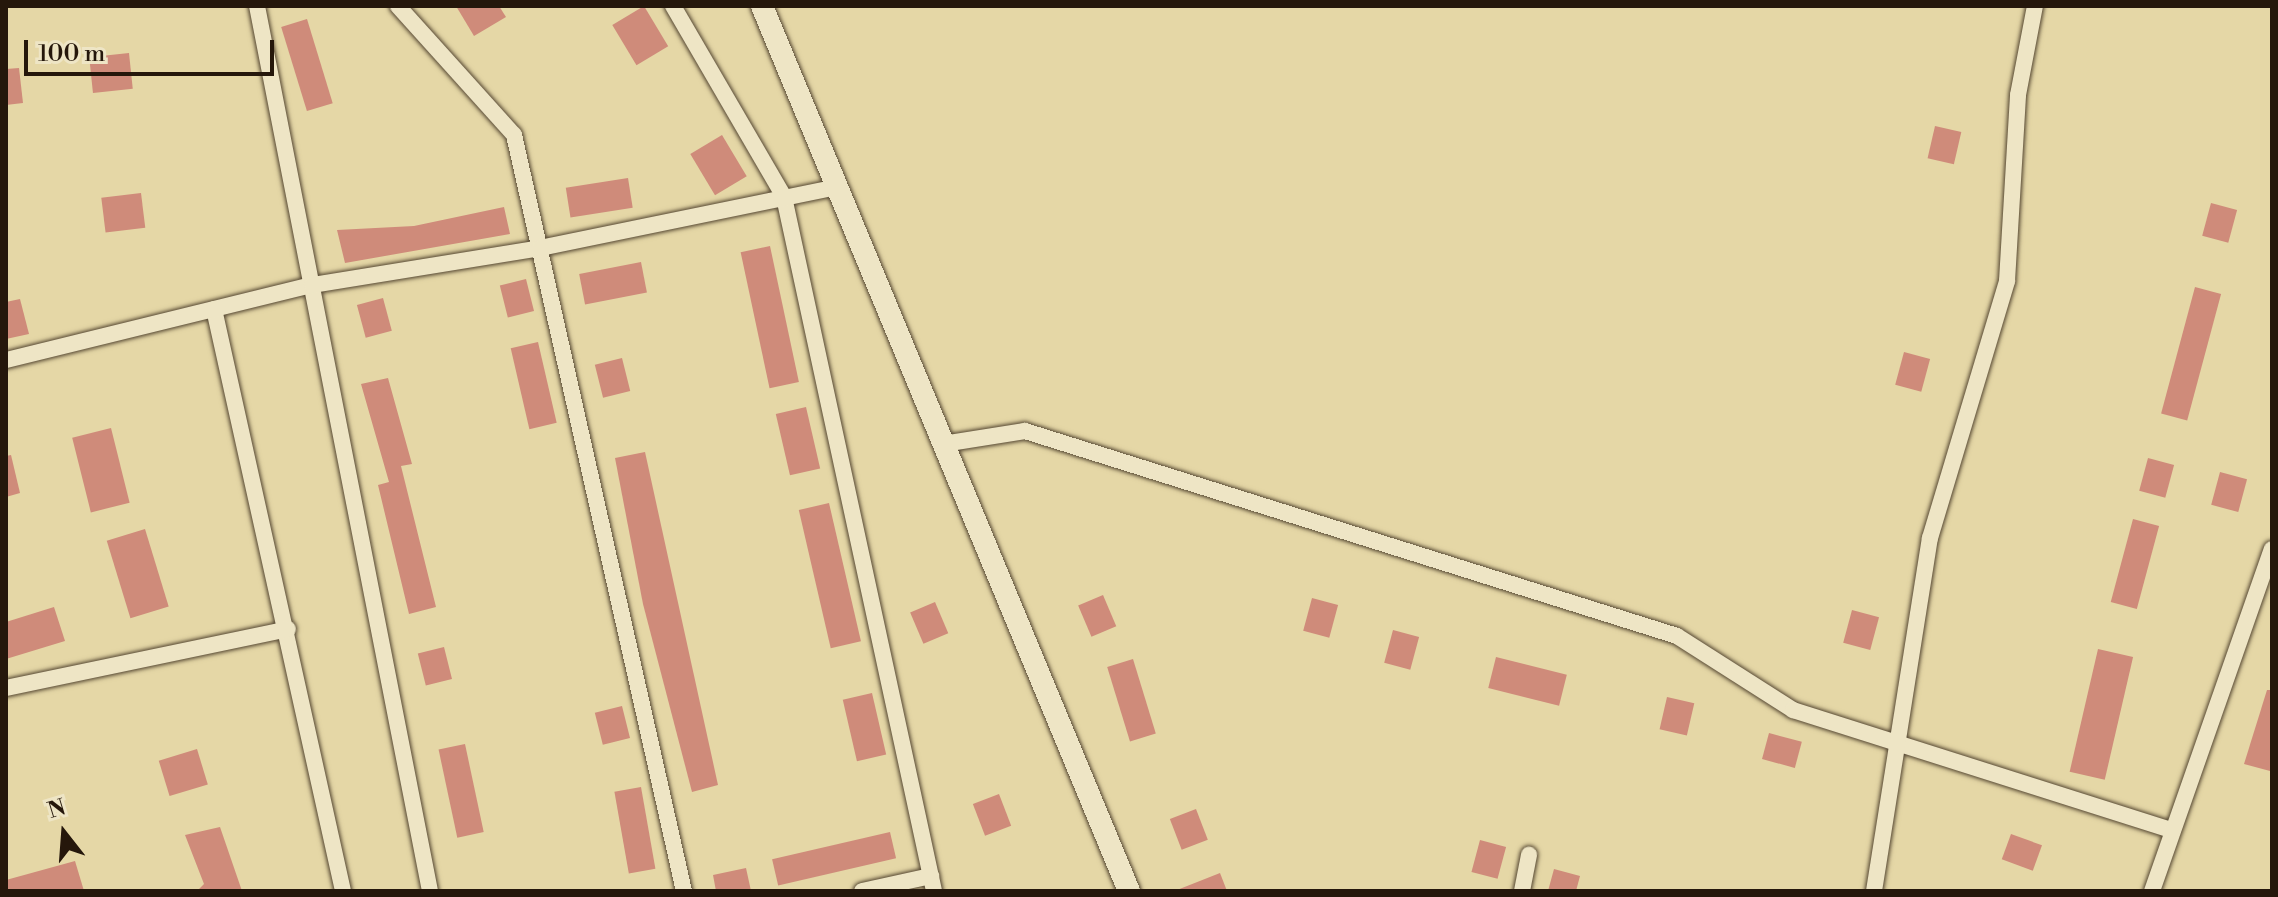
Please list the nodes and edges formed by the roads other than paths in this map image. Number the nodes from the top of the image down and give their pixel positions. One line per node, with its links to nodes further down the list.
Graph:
1 (257, 6): 9 (street)
2 (398, 6): 8 (street)
3 (673, 6): 7 (street)
4 (762, 6): 6 (main road)
5 (2035, 6): 16 (street)
6 (837, 187): 7 (street); 12 (main road)
7 (784, 197): 8 (street); 19 (street)
8 (540, 248): 9 (street); 22 (street)
9 (312, 285): 10 (street); 21 (street)
10 (214, 309): 11 (street); 14 (street)
11 (6, 360)
12 (943, 444): 16 (street); 24 (main road)
13 (2272, 549): 17 (street)
14 (288, 629): 15 (street); 20 (street)
15 (6, 688)
16 (1900, 749): 17 (street); 26 (street)
17 (2169, 829): 27 (street)
18 (1529, 855): 25 (street)
19 (932, 883): 23 (street)
20 (343, 891)
21 (430, 891)
22 (684, 891)
23 (862, 891)
24 (1129, 891)
25 (1522, 891)
26 (1874, 891)
27 (2152, 891)

